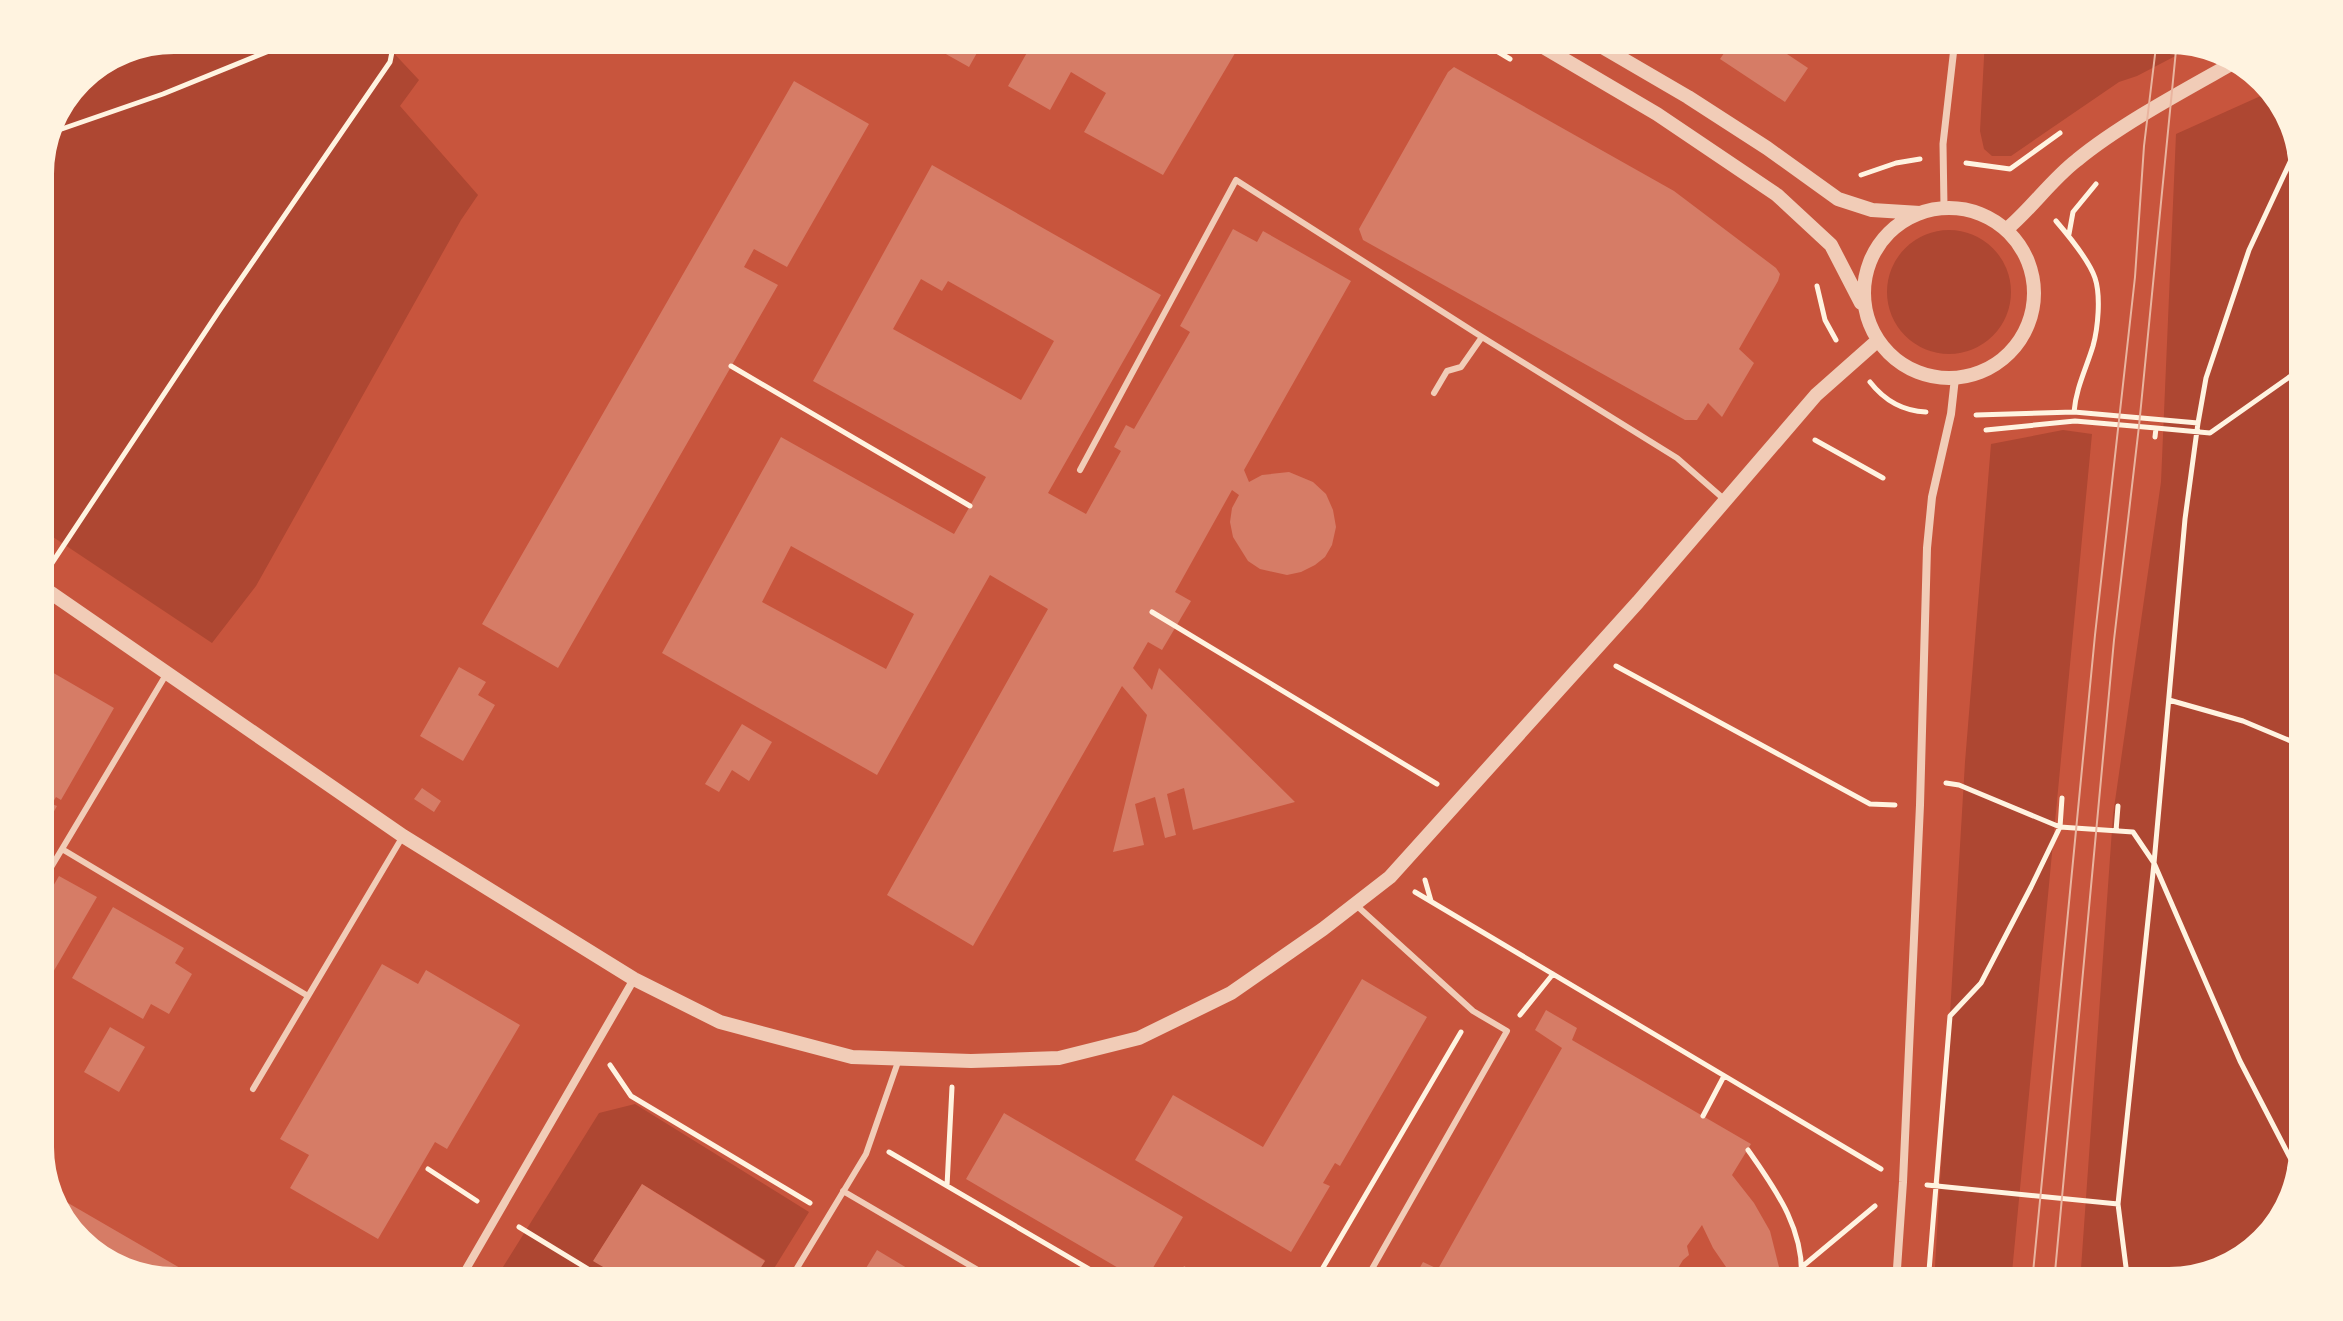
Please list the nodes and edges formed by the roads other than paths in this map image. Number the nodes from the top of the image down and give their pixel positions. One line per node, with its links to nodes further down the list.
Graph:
1 (1552, 52): 8 (street)
2 (1611, 52): 6 (street)
3 (1954, 52): 5 (street)
4 (2227, 67): 7 (street)
5 (1944, 207): 6 (street); 7 (street)
6 (1924, 213): 8 (street)
7 (2007, 229): 11 (street)
8 (1866, 312): 10 (street)
9 (1482, 337): 12 (lane); 13 (lane); 14 (lane)
10 (1877, 341): 11 (street); 14 (street)
11 (1955, 378): 30 (street)
12 (1434, 393)
13 (1080, 470)
14 (1725, 500): 20 (street)
15 (52, 594): 16 (street)
16 (167, 673): 17 (street); 18 (lane)
17 (403, 836): 21 (street); 22 (lane)
18 (62, 849): 19 (lane); 22 (lane)
19 (52, 866)
20 (1356, 905): 23 (street); 29 (lane)
21 (634, 979): 23 (street); 26 (street)
22 (308, 996): 24 (lane)
23 (899, 1059): 25 (lane)
24 (253, 1089)
25 (843, 1191): 27 (lane); 28 (lane)
26 (466, 1269)
27 (796, 1269)
28 (976, 1269)
29 (1372, 1269)
30 (1897, 1269)

